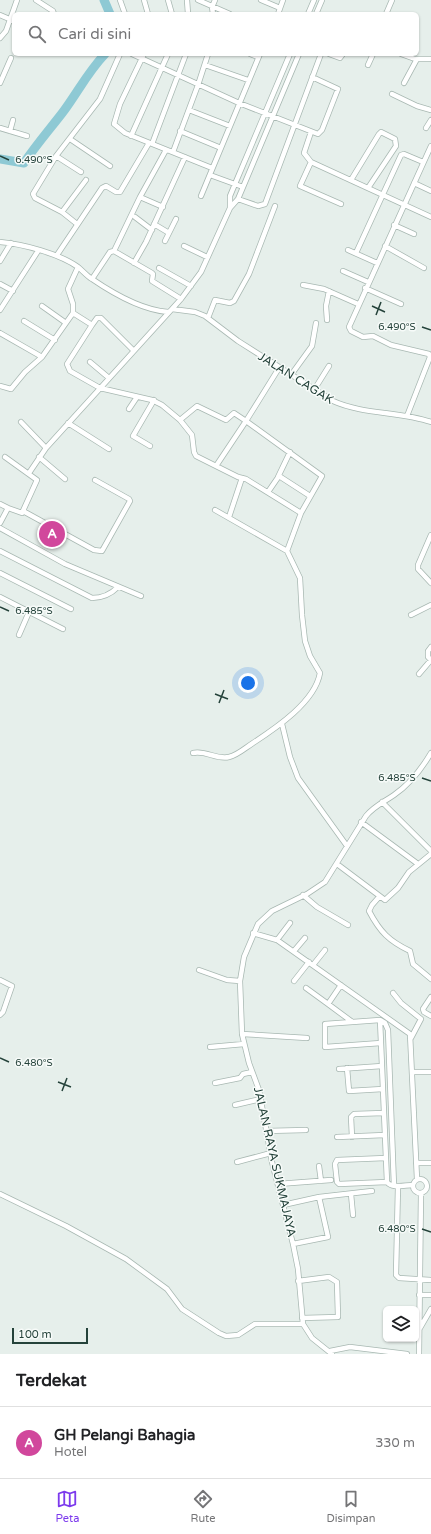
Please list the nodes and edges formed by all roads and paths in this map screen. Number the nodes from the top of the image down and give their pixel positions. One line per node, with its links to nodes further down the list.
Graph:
1 (17, 0): 16 (street)
2 (36, 0): 17 (street)
3 (120, 0): 18 (street)
4 (144, 0): 19 (street)
5 (168, 0): 20 (street)
6 (187, 0): 21 (street)
7 (198, 0): 14 (street)
8 (215, 0): 14 (street)
9 (261, 0): 15 (street)
10 (284, 0): 15 (street)
11 (314, 0): 25 (street)
12 (322, 0): 26 (street)
13 (392, 0): 27 (street)
14 (212, 7): 22 (street); 23 (street)
15 (280, 8): 24 (street)
16 (14, 12)
17 (53, 12)
18 (124, 12)
19 (147, 12)
20 (171, 12)
21 (188, 12)
22 (213, 12)
23 (225, 12)
24 (279, 12)
25 (309, 12)
26 (317, 12)
27 (387, 12)
28 (0, 15): 29 (street)
29 (12, 20): 30 (street)
30 (1, 36)
31 (119, 56): 71 (street)
32 (143, 56): 47 (street); 70 (street)
33 (167, 56): 47 (street)
34 (185, 56): 48 (street)
35 (207, 56): 45 (street)
36 (259, 56): 50 (street)
37 (289, 56): 58 (street)
38 (298, 56): 59 (street)
39 (320, 56): 49 (street)
40 (372, 56): 46 (street)
41 (407, 56): 43 (street)
42 (11, 58): 51 (street)
43 (417, 59): 44 (street); 52 (street)
44 (431, 59)
45 (205, 65): 50 (street); 53 (street)
46 (368, 65)
47 (162, 67): 48 (street); 70 (street)
48 (179, 76): 53 (street); 72 (street)
49 (312, 77): 62 (street); 68 (street)
50 (248, 80): 55 (street)
51 (0, 83)
52 (404, 83)
53 (198, 85): 55 (street); 56 (street)
54 (392, 94): 57 (street)
55 (239, 103): 58 (street); 63 (street)
56 (189, 110): 63 (street); 67 (street)
57 (431, 110)
58 (265, 113): 59 (street); 88 (street)
59 (272, 116): 62 (street); 89 (street)
60 (13, 120): 66 (street)
61 (431, 120): 65 (street)
62 (294, 124): 68 (street); 95 (street)
63 (230, 126): 74 (street)
64 (0, 128): 66 (street)
65 (426, 128)
66 (10, 131): 69 (street)
67 (180, 131): 74 (street); 76 (street)
68 (311, 132): 79 (street)
69 (28, 136)
70 (131, 136): 72 (street)
71 (70, 139): 77 (street); 81 (street)
72 (150, 143): 75 (street); 105 (street)
73 (431, 147): 80 (street)
74 (221, 148): 82 (street)
75 (166, 150): 76 (street); 94 (street)
76 (172, 152): 78 (street)
77 (56, 156): 83 (street); 101 (street)
78 (185, 157): 82 (street); 99 (street)
79 (311, 162): 86 (street); 96 (street)
80 (423, 162): 87 (street); 92 (street)
81 (110, 166)
82 (212, 168): 84 (street)
83 (81, 172)
84 (210, 175): 88 (street); 93 (street)
85 (86, 180): 101 (street)
86 (351, 180): 90 (street); 90 (street)
87 (414, 183): 91 (street); 97 (street)
88 (235, 184): 89 (street); 100 (street)
89 (243, 186): 95 (street)
90 (368, 188): 92 (street)
91 (431, 191)
92 (382, 194): 97 (street); 119 (street)
93 (201, 196)
94 (140, 197): 99 (street); 118 (street)
95 (238, 199): 100 (street)
96 (341, 204)
97 (404, 204): 102 (street); 107 (street)
98 (275, 206): 144 (street)
99 (163, 207): 106 (street)
100 (230, 208): 121 (street)
101 (62, 212): 105 (street)
102 (431, 216)
103 (135, 217): 108 (street)
104 (176, 219): 109 (street)
105 (77, 224): 120 (street)
106 (154, 224): 108 (street); 109 (street)
107 (394, 225): 110 (street); 115 (street)
108 (152, 230): 123 (street)
109 (169, 233): 112 (street)
110 (414, 234)
111 (0, 242): 113 (street, JALAN CAGAK)
112 (165, 242)
113 (11, 243): 117 (street, JALAN CAGAK); 122 (street)
114 (184, 246): 121 (street)
115 (385, 246): 124 (street); 127 (street)
116 (348, 250): 119 (street)
117 (38, 251): 120 (street, JALAN CAGAK); 135 (street)
118 (114, 251): 123 (street); 129 (street)
119 (356, 253): 124 (street)
120 (57, 255): 125 (street, JALAN CAGAK)
121 (207, 257): 133 (street)
122 (0, 261)
123 (134, 263): 137 (street)
124 (377, 263): 130 (street)
125 (78, 267): 129 (street, JALAN CAGAK); 143 (street)
126 (159, 268): 133 (street)
127 (424, 268)
128 (343, 270): 130 (street)
129 (92, 279): 142 (street, JALAN CAGAK)
130 (368, 282): 134 (street)
131 (0, 284): 135 (street)
132 (303, 285): 136 (street)
133 (192, 286): 137 (street)
134 (365, 288): 138 (street); 139 (street)
135 (13, 291): 141 (street)
136 (329, 291): 138 (street); 145 (street)
137 (181, 299): 142 (street)
138 (358, 304): 165 (street)
139 (401, 304)
140 (42, 306): 147 (street)
141 (0, 310)
142 (170, 310): 144 (street, JALAN CAGAK); 152 (street)
143 (73, 313): 147 (street); 149 (street)
144 (208, 318): 156 (street, JALAN CAGAK)
145 (327, 320)
146 (24, 321): 151 (street)
147 (66, 323): 151 (street)
148 (316, 323): 157 (street)
149 (92, 325): 152 (street); 160 (street)
150 (0, 333): 153 (street)
151 (55, 340): 153 (street)
152 (134, 351): 158 (street)
153 (42, 357): 159 (street)
154 (90, 362): 158 (street)
155 (329, 366): 161 (street)
156 (279, 368): 157 (street, JALAN CAGAK); 167 (street)
157 (291, 375): 161 (street, JALAN CAGAK)
158 (109, 378): 160 (street)
159 (0, 386)
160 (100, 388): 162 (street); 170 (street)
161 (314, 390): 165 (street, JALAN CAGAK)
162 (137, 397): 163 (street); 164 (street)
163 (154, 400): 166 (street); 171 (street)
164 (128, 409)
165 (407, 416): 169 (street, JALAN CAGAK)
166 (180, 420): 167 (street); 177 (street)
167 (246, 421): 174 (street); 177 (street)
168 (21, 422): 172 (street)
169 (431, 422)
170 (68, 423): 172 (street); 173 (street)
171 (150, 446)
172 (46, 448): 176 (street)
173 (109, 449)
174 (290, 452): 179 (street); 184 (street)
175 (6, 457): 178 (street)
176 (39, 458): 178 (street); 181 (street)
177 (216, 466): 180 (street)
178 (29, 473): 188 (street)
179 (278, 477): 183 (street); 184 (street)
180 (242, 478): 183 (street); 190 (street)
181 (65, 479)
182 (96, 480): 188 (street)
183 (268, 492): 189 (street)
184 (310, 496): 189 (street)
185 (0, 504): 186 (street)
186 (8, 508): 188 (street); 191 (street)
187 (215, 510): 190 (street)
188 (23, 511)
189 (301, 513): 195 (street)
190 (229, 517): 195 (street)
191 (0, 523)
192 (0, 528): 198 (street)
193 (431, 535): 197 (street)
194 (0, 551): 198 (street)
195 (287, 551): 210 (street)
196 (0, 573): 202 (street)
197 (431, 583)
198 (118, 587): 199 (street)
199 (141, 596)
200 (0, 597): 203 (street)
201 (431, 606): 204 (street)
202 (71, 609)
203 (29, 612): 205 (street); 206 (street)
204 (411, 615)
205 (63, 630)
206 (19, 635)
207 (431, 647): 208 (street)
208 (431, 660): 209 (street)
209 (419, 674)
210 (282, 724): 211 (street); 215 (street)
211 (193, 753)
212 (431, 753): 213 (street, JALAN RAYA SUKMAJAYA)
213 (382, 802): 214 (street, JALAN RAYA SUKMAJAYA); 216 (street)
214 (361, 822): 215 (street, JALAN RAYA SUKMAJAYA); 218 (street)
215 (347, 846): 217 (street, JALAN RAYA SUKMAJAYA)
216 (431, 853): 218 (street)
217 (337, 864): 219 (street, JALAN RAYA SUKMAJAYA); 220 (street)
218 (418, 864): 220 (street)
219 (303, 895): 222 (street); 223 (street, JALAN RAYA SUKMAJAYA)
220 (379, 897): 230 (street)
221 (290, 923): 225 (street)
222 (348, 926)
223 (253, 933): 225 (street); 232 (street, JALAN RAYA SUKMAJAYA)
224 (305, 938): 227 (street)
225 (277, 940): 227 (street)
226 (324, 950): 228 (street)
227 (294, 951): 228 (street)
228 (311, 963): 233 (street); 234 (street)
229 (199, 970): 232 (street)
230 (431, 979)
231 (0, 980): 239 (street)
232 (240, 981): 243 (street, JALAN RAYA SUKMAJAYA)
233 (294, 981)
234 (341, 985): 238 (street); 245 (street)
235 (306, 988): 238 (street)
236 (393, 993): 245 (street)
237 (431, 997): 240 (street)
238 (328, 1004): 242 (street)
239 (0, 1015)
240 (431, 1016)
241 (380, 1020): 242 (street); 246 (street); 277 (street)
242 (351, 1021): 246 (street)
243 (242, 1034): 244 (street); 247 (street, JALAN RAYA SUKMAJAYA)
244 (307, 1038)
245 (411, 1038): 253 (street)
246 (381, 1043): 249 (street)
247 (244, 1044): 248 (street); 252 (street, JALAN RAYA SUKMAJAYA)
248 (210, 1047)
249 (382, 1066): 250 (street); 256 (street)
250 (347, 1068): 251 (street); 256 (street)
251 (339, 1069)
252 (252, 1072): 255 (street); 257 (street, JALAN RAYA SUKMAJAYA)
253 (412, 1072): 254 (street); 268 (street)
254 (431, 1072)
255 (215, 1083)
256 (383, 1089): 259 (street)
257 (262, 1099): 258 (street); 261 (street, JALAN RAYA SUKMAJAYA)
258 (235, 1105)
259 (384, 1113): 262 (street); 264 (street)
260 (306, 1130): 261 (street)
261 (266, 1131): 265 (street, JALAN RAYA SUKMAJAYA)
262 (385, 1135): 264 (street); 266 (street)
263 (337, 1137): 264 (street)
264 (352, 1137)
265 (271, 1153): 267 (street); 275 (street, JALAN RAYA SUKMAJAYA)
266 (386, 1158): 274 (street); 274 (street)
267 (237, 1162)
268 (416, 1163): 269 (street); 271 (street)
269 (431, 1163)
270 (319, 1166): 273 (street)
271 (417, 1179): 276 (street); 278 (street)
272 (331, 1180): 273 (street)
273 (321, 1181): 275 (street)
274 (387, 1182): 277 (street)
275 (278, 1184): 284 (street, JALAN RAYA SUKMAJAYA)
276 (413, 1184): 277 (street); 280 (street)
277 (396, 1186): 287 (street)
278 (429, 1188): 280 (street)
279 (372, 1191): 282 (street)
280 (421, 1193): 287 (street)
281 (0, 1194): 294 (street)
282 (351, 1194): 283 (street); 285 (street)
283 (319, 1197): 284 (street); 286 (street)
284 (283, 1205): 286 (street, JALAN RAYA SUKMAJAYA)
285 (353, 1215)
286 (293, 1244): 289 (street, JALAN RAYA SUKMAJAYA)
287 (419, 1279): 288 (street); 290 (street)
288 (431, 1280)
289 (298, 1281): 293 (street, JALAN RAYA SUKMAJAYA); 293 (street)
290 (420, 1294): 291 (street); 295 (street)
291 (431, 1295)
292 (431, 1309): 295 (street)
293 (302, 1318): 294 (street, JALAN RAYA SUKMAJAYA)
294 (303, 1324): 296 (street, JALAN RAYA SUKMAJAYA)
295 (420, 1329): 298 (street)
296 (331, 1353): 297 (street)
297 (407, 1354)
298 (419, 1354)

